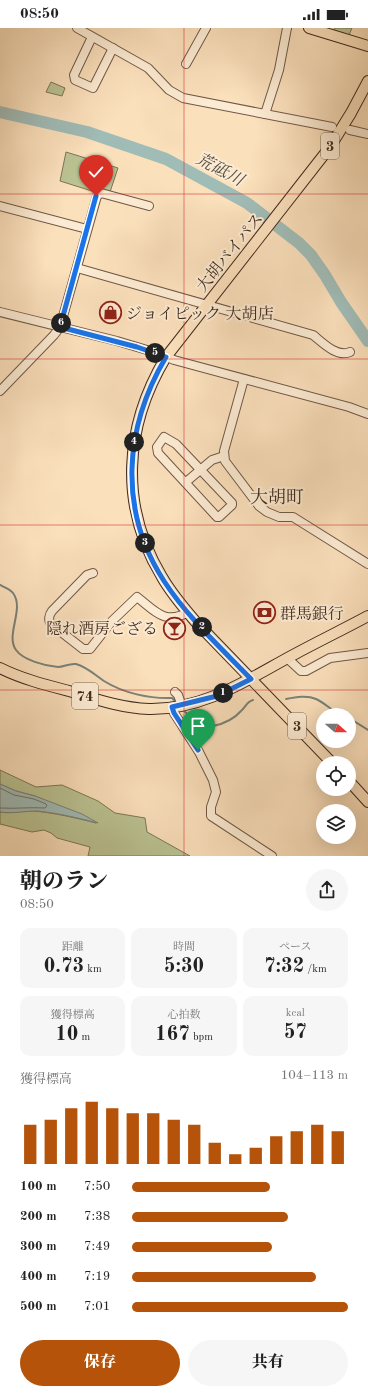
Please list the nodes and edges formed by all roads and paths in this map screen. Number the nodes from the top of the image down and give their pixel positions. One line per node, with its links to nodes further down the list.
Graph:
1 (77, 28): 5 (street)
2 (206, 28): 8 (street)
3 (287, 28): 10 (street)
4 (314, 29): 6 (main road)
5 (92, 37): 7 (street); 7 (street)
6 (368, 46)
7 (113, 48): 10 (street)
8 (186, 64)
9 (368, 81): 18 (main road, 大胡バイパス / 3)
10 (265, 114): 11 (street)
11 (332, 127)
12 (350, 130): 13 (street)
13 (368, 134)
14 (0, 206): 16 (street)
15 (148, 206): 16 (street)
16 (87, 229): 17 (street)
17 (77, 268): 18 (street); 20 (street)
18 (207, 304): 21 (street); 22 (main road, 大胡バイパス / 3)
19 (0, 312): 20 (street)
20 (60, 327): 22 (street); 24 (street)
21 (350, 352)
22 (166, 357): 23 (street); 31 (main road, 大胡バイパス / 3)
23 (244, 379): 25 (street); 26 (street)
24 (0, 391)
25 (368, 414)
26 (224, 456): 27 (street); 29 (street)
27 (201, 469): 28 (street); 28 (street); 28 (street)
28 (186, 482)
29 (368, 564)
30 (93, 573): 31 (street)
31 (188, 612): 36 (main road, 大胡バイパス / 3)
32 (368, 616): 34 (main road, 74)
33 (368, 653): 34 (street)
34 (287, 658): 36 (main road, 74)
35 (0, 668): 38 (main road, 74)
36 (251, 679): 38 (main road, 74); 39 (main road, 大胡バイパス / 3)
37 (175, 692): 38 (street)
38 (177, 706): 42 (street)
39 (325, 756)
40 (356, 789): 41 (main road)
41 (368, 802)
42 (272, 856)

